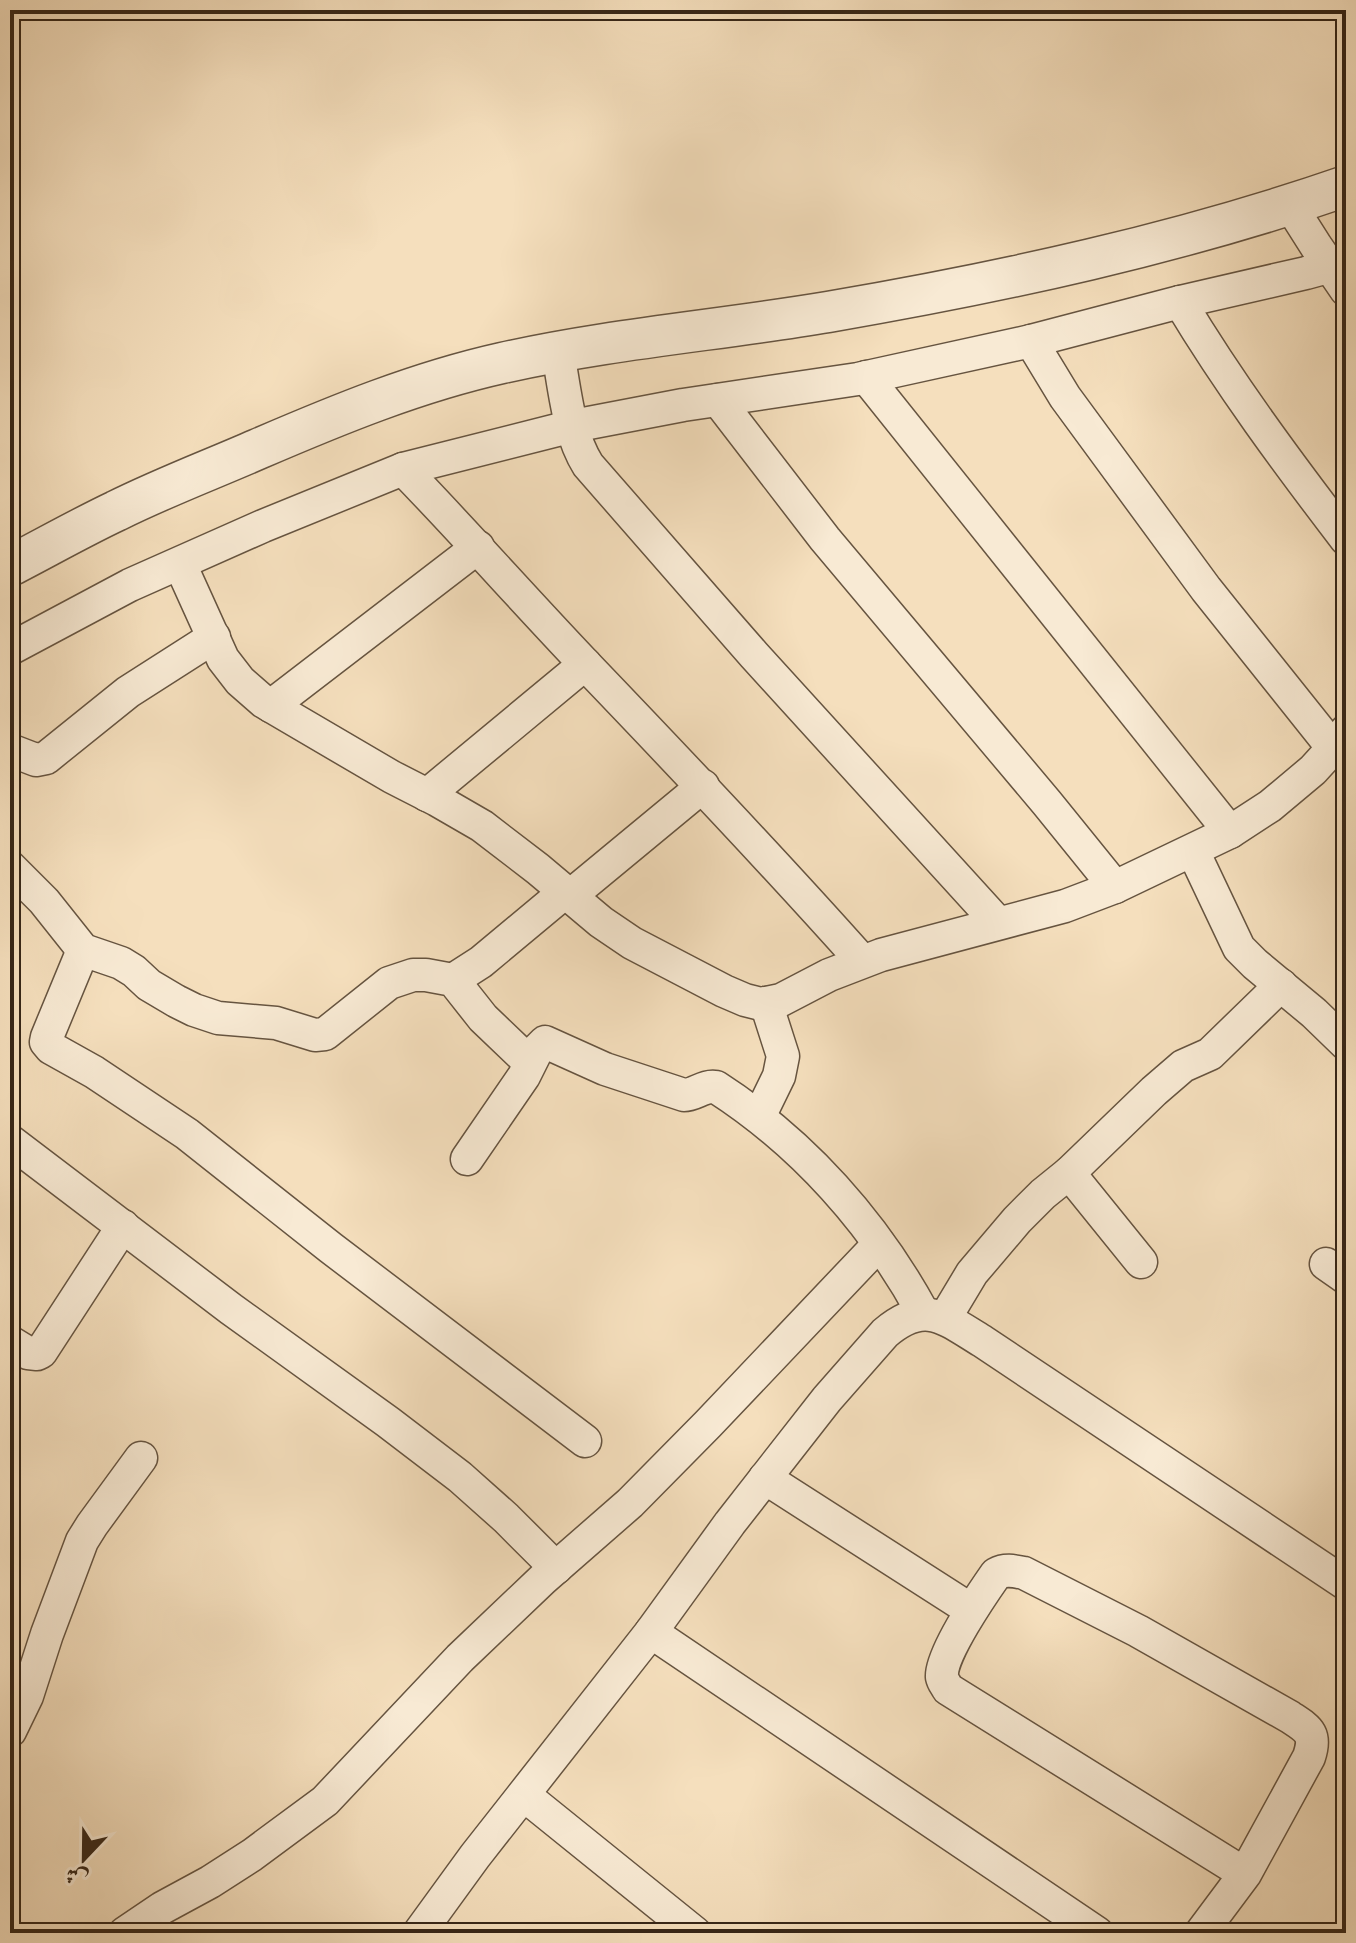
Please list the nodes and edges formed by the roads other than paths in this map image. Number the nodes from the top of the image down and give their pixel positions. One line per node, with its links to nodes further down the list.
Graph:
1 (1346, 186): 2 (street)
2 (1290, 205): 3 (street); 6 (street)
3 (1340, 273): 4 (street)
4 (1180, 302): 5 (street); 11 (street)
5 (1031, 341): 7 (street); 19 (street)
6 (558, 353): 9 (street); 14 (street)
7 (866, 377): 8 (street); 23 (street)
8 (718, 400): 9 (street); 26 (street)
9 (573, 426): 10 (street); 28 (street)
10 (403, 469): 12 (street); 13 (street)
11 (1346, 539)
12 (478, 547): 17 (street); 18 (street)
13 (180, 564): 15 (street); 16 (street)
14 (10, 566)
15 (214, 637): 18 (street); 20 (street)
16 (10, 649)
17 (585, 664): 21 (street); 22 (street)
18 (271, 706): 22 (street)
19 (1340, 740): 23 (street)
20 (10, 750)
21 (703, 786): 27 (street); 30 (street)
22 (427, 795): 27 (street)
23 (1230, 832): 24 (street)
24 (1193, 851): 26 (street); 32 (street)
25 (10, 867): 29 (street)
26 (1115, 887): 28 (street)
27 (567, 894): 31 (street); 33 (street)
28 (998, 923): 30 (street)
29 (83, 950): 31 (street); 45 (street)
30 (862, 961): 33 (street)
31 (453, 980): 35 (street)
32 (1281, 985): 34 (street); 39 (street)
33 (766, 1003): 36 (street)
34 (1346, 1044)
35 (529, 1062): 36 (street); 38 (street)
36 (759, 1117): 41 (street)
37 (10, 1141): 40 (street)
38 (467, 1159)
39 (1069, 1173): 42 (street); 43 (street)
40 (123, 1226): 44 (street); 48 (street)
41 (879, 1244): 43 (street); 48 (street)
42 (1141, 1262)
43 (934, 1316): 47 (street); 49 (street)
44 (10, 1342)
45 (585, 1441)
46 (141, 1458): 52 (street)
47 (765, 1478): 50 (street); 51 (street)
48 (556, 1568): 55 (street)
49 (1346, 1584)
50 (971, 1610): 54 (street); 54 (street)
51 (651, 1632): 53 (street); 58 (street)
52 (10, 1731)
53 (524, 1795): 56 (street); 57 (street)
54 (1245, 1874): 59 (street)
55 (125, 1933)
56 (419, 1933)
57 (695, 1933)
58 (1097, 1933)
59 (1201, 1933)

